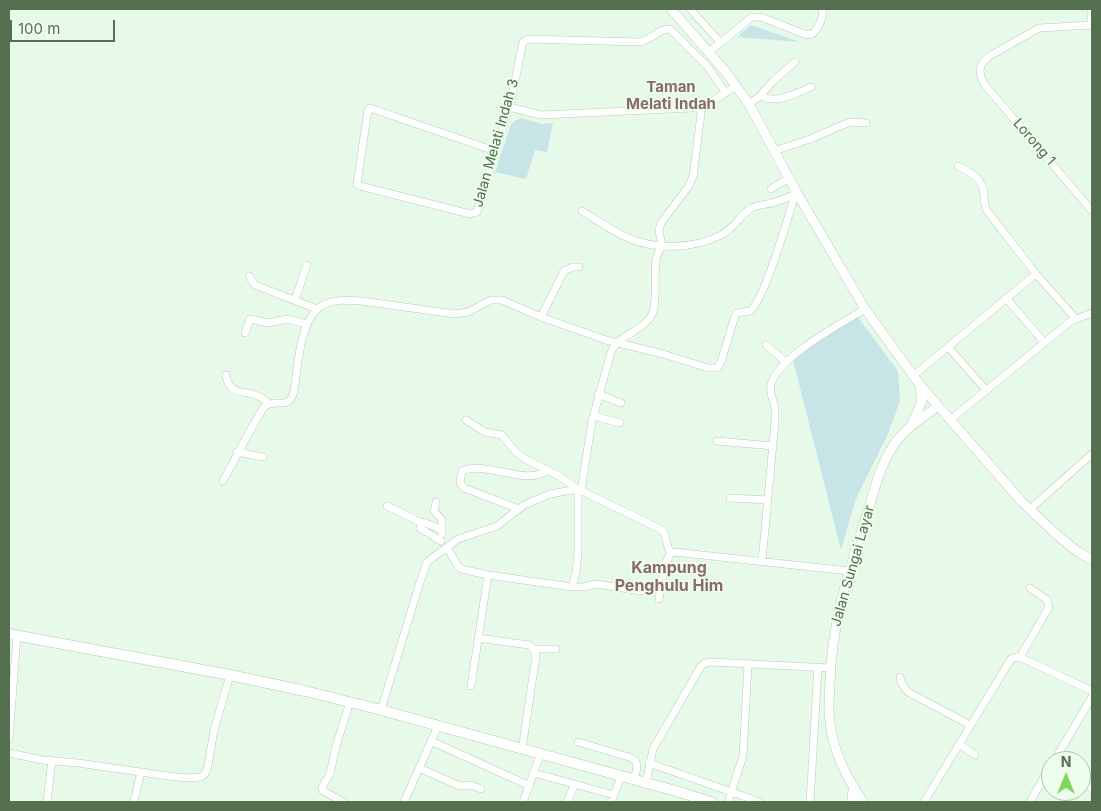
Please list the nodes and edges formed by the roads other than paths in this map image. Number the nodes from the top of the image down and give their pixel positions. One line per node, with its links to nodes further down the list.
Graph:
1 (671, 9): 7 (street)
2 (690, 9): 6 (street)
3 (822, 9): 6 (street)
4 (1091, 9): 5 (street)
5 (1092, 25): 24 (street, Lorong 1)
6 (720, 42): 7 (street)
7 (708, 52): 9 (street)
8 (794, 62): 12 (street)
9 (736, 86): 11 (street); 13 (street)
10 (811, 86): 12 (street)
11 (726, 92): 14 (street, Jalan Melati Indah 3); 15 (street)
12 (761, 95): 13 (street)
13 (749, 104): 18 (street)
14 (509, 107): 15 (street); 17 (street, Jalan Melati Indah 3)
15 (700, 107): 25 (street)
16 (866, 123): 18 (street)
17 (495, 151): 17 (street, Jalan Melati Indah 3)
18 (774, 151): 20 (street)
19 (958, 166): 28 (street)
20 (789, 178): 21 (street); 22 (street)
21 (770, 189)
22 (796, 194): 25 (street); 33 (street); 40 (street)
23 (582, 211): 25 (street)
24 (1092, 211)
25 (662, 247): 40 (street)
26 (307, 265): 31 (street)
27 (579, 267): 35 (street)
28 (1036, 274): 30 (street); 36 (street)
29 (249, 276): 31 (street)
30 (1006, 298): 39 (street); 42 (street)
31 (295, 300): 32 (street)
32 (317, 309): 35 (street); 37 (street)
33 (865, 309): 43 (street); 45 (street)
34 (1092, 313): 36 (street)
35 (541, 317): 40 (street)
36 (1076, 319): 39 (street)
37 (306, 324): 38 (street); 50 (street)
38 (245, 333)
39 (1044, 342): 47 (street)
40 (616, 343): 48 (street)
41 (766, 345): 43 (street)
42 (948, 347): 45 (street); 47 (street)
43 (786, 362): 58 (street)
44 (226, 375): 50 (street)
45 (913, 376): 46 (street)
46 (920, 385): 51 (street); 56 (street)
47 (986, 390): 54 (street)
48 (598, 394): 49 (street); 52 (street)
49 (621, 403)
50 (268, 404): 59 (street)
51 (938, 406): 54 (street); 56 (street, Jalan Sungai Layar)
52 (593, 416): 55 (street); 64 (street)
53 (466, 420): 62 (street)
54 (950, 420): 70 (street)
55 (620, 423)
56 (910, 426): 79 (street, Jalan Sungai Layar)
57 (717, 442): 58 (street)
58 (773, 446): 66 (street)
59 (237, 452): 61 (street); 63 (street)
60 (1092, 454): 70 (street)
61 (263, 457)
62 (548, 470): 64 (street); 69 (street)
63 (223, 481)
64 (580, 490): 69 (street); 76 (street); 81 (street)
65 (730, 498): 66 (street)
66 (768, 500): 78 (street)
67 (436, 502): 72 (street)
68 (387, 506): 71 (street)
69 (518, 509): 74 (street)
70 (1030, 509): 77 (street)
71 (422, 523): 72 (street); 73 (street)
72 (442, 530): 73 (street)
73 (441, 541): 75 (street)
74 (447, 547): 75 (street); 80 (street)
75 (440, 551): 99 (street)
76 (671, 553): 78 (street); 84 (street)
77 (1092, 560)
78 (762, 561): 79 (street)
79 (849, 571): 92 (street, Jalan Sungai Layar)
80 (488, 575): 81 (street); 86 (street)
81 (572, 587): 83 (street)
82 (1030, 588): 89 (street)
83 (642, 590)
84 (659, 599)
85 (13, 635): 93 (main road); 102 (street)
86 (478, 638): 87 (street); 95 (street)
87 (534, 649): 88 (street); 106 (street)
88 (556, 649)
89 (1020, 657): 96 (street); 100 (street)
90 (748, 664): 91 (street); 112 (street); 124 (street)
91 (818, 667): 92 (street); 137 (street)
92 (830, 668): 122 (street, Jalan Sungai Layar)
93 (230, 675): 98 (main road); 114 (street)
94 (900, 677): 100 (street)
95 (471, 686)
96 (1092, 692)
97 (1092, 697): 107 (street)
98 (350, 702): 99 (main road); 126 (street)
99 (381, 710): 101 (main road)
100 (970, 725): 105 (street)
101 (438, 726): 103 (street); 106 (main road)
102 (9, 738)
103 (431, 741): 113 (street); 121 (street)
104 (578, 742): 117 (street)
105 (959, 744): 110 (street); 140 (street)
106 (522, 749): 109 (main road)
107 (1060, 751)
108 (9, 753): 111 (street)
109 (540, 755): 115 (street); 116 (main road)
110 (976, 755)
111 (52, 760): 114 (street); 127 (street)
112 (649, 763): 120 (street); 124 (street)
113 (419, 768): 123 (street); 130 (street)
114 (141, 772): 128 (street)
115 (534, 773): 119 (street); 121 (street)
116 (621, 777): 117 (main road); 125 (street)
117 (634, 780): 120 (main road)
118 (1041, 783): 141 (street)
119 (575, 784): 125 (street); 132 (street)
120 (646, 784): 134 (main road)
121 (530, 786): 131 (street)
122 (854, 787): 138 (main road); 139 (street, Jalan Sungai Layar)
123 (481, 789)
124 (731, 792): 135 (street); 136 (street)
125 (614, 795): 133 (street)
126 (332, 797): 129 (street)
127 (46, 802)
128 (134, 802)
129 (344, 802)
130 (404, 802)
131 (523, 802)
132 (567, 802)
133 (610, 802)
134 (710, 802)
135 (728, 802)
136 (760, 802)
137 (810, 802)
138 (852, 802)
139 (863, 802)
140 (924, 802)
141 (1030, 802)

